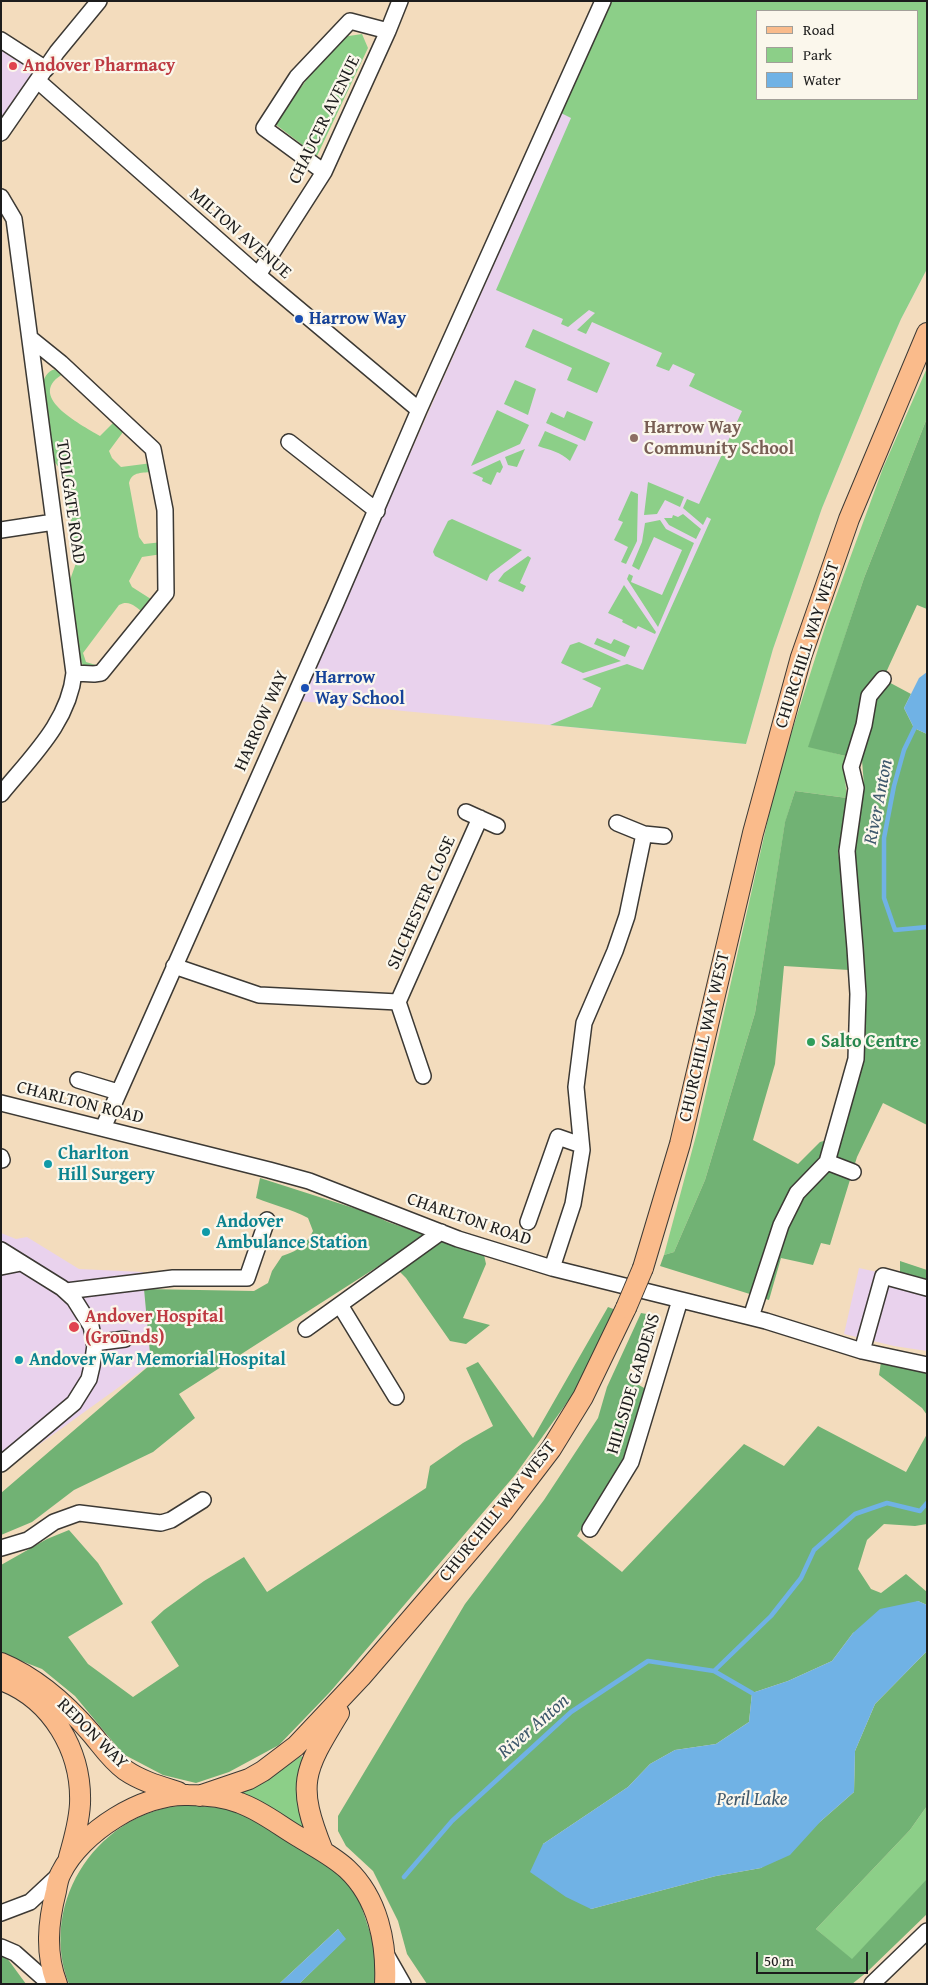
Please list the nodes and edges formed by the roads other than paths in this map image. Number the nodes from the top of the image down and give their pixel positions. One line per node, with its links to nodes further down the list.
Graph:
1 (100, 1): 6 (street)
2 (400, 1): 4 (street, CHAUCER AVENUE)
3 (603, 1): 15 (street, HARROW WAY)
4 (388, 32): 8 (street, CHAUCER AVENUE); 8 (street)
5 (1, 40): 6 (street, MILTON AVENUE)
6 (42, 75): 7 (street); 10 (street, MILTON AVENUE)
7 (1, 133)
8 (324, 172): 10 (street, CHAUCER AVENUE)
9 (1, 197): 12 (street, TOLLGATE ROAD)
10 (258, 275): 15 (street, MILTON AVENUE)
11 (927, 333): 60 (main road, CHURCHILL WAY WEST, bridge)
12 (30, 338): 13 (street); 14 (street, TOLLGATE ROAD)
13 (60, 363): 14 (street); 20 (street)
14 (34, 372): 18 (street, TOLLGATE ROAD)
15 (419, 410): 17 (street, HARROW WAY)
16 (290, 442): 17 (street)
17 (376, 511): 27 (street, HARROW WAY)
18 (54, 522): 19 (street); 20 (street, TOLLGATE ROAD)
19 (1, 530)
20 (74, 673): 22 (street, TOLLGATE ROAD)
21 (883, 679): 35 (street)
22 (1, 794)
23 (617, 823): 25 (street)
24 (497, 826): 28 (street, SILCHESTER CLOSE)
25 (644, 834): 26 (street); 34 (street)
26 (664, 836)
27 (174, 966): 28 (street); 31 (street, HARROW WAY)
28 (398, 1002): 29 (street)
29 (423, 1076)
30 (78, 1080): 31 (street)
31 (118, 1092): 33 (street, HARROW WAY)
32 (1, 1103): 33 (street, CHARLTON ROAD)
33 (103, 1128): 39 (street, CHARLTON ROAD)
34 (581, 1145): 38 (street); 43 (street)
35 (827, 1162): 36 (street); 48 (street)
36 (853, 1172)
37 (268, 1220): 45 (street)
38 (528, 1222)
39 (441, 1232): 43 (street, CHARLTON ROAD); 47 (street)
40 (1, 1250): 41 (street)
41 (21, 1263): 42 (street); 45 (street)
42 (1, 1267)
43 (552, 1268): 46 (street, CHARLTON ROAD)
44 (927, 1288): 52 (street)
45 (66, 1291): 51 (street)
46 (680, 1300): 48 (street, CHARLTON ROAD); 57 (street, HILLSIDE GARDENS)
47 (340, 1305): 49 (street); 54 (street)
48 (751, 1317): 52 (street, CHARLTON ROAD)
49 (306, 1329)
50 (125, 1339): 51 (street)
51 (94, 1343): 55 (street)
52 (862, 1351): 53 (street, CHARLTON ROAD)
53 (927, 1365)
54 (396, 1397)
55 (1, 1464)
56 (203, 1500): 58 (street)
57 (590, 1529)
58 (1, 1548)
59 (1, 1663): 62 (main road, REDON WAY)
60 (361, 1677): 62 (main road, CHURCHILL WAY WEST); 63 (main road, CHURCHILL WAY WEST)
61 (1, 1680): 64 (main road, REDON WAY)
62 (193, 1795): 63 (main road); 64 (main road)
63 (324, 1851): 68 (main road)
64 (64, 1868): 65 (street); 70 (main road, REDON WAY)
65 (1, 1913)
66 (927, 1931): 73 (street)
67 (1, 1947): 69 (street)
68 (385, 1952): 71 (main road); 72 (street)
69 (50, 1984)
70 (57, 1984)
71 (385, 1984)
72 (403, 1984)
73 (872, 1984)

